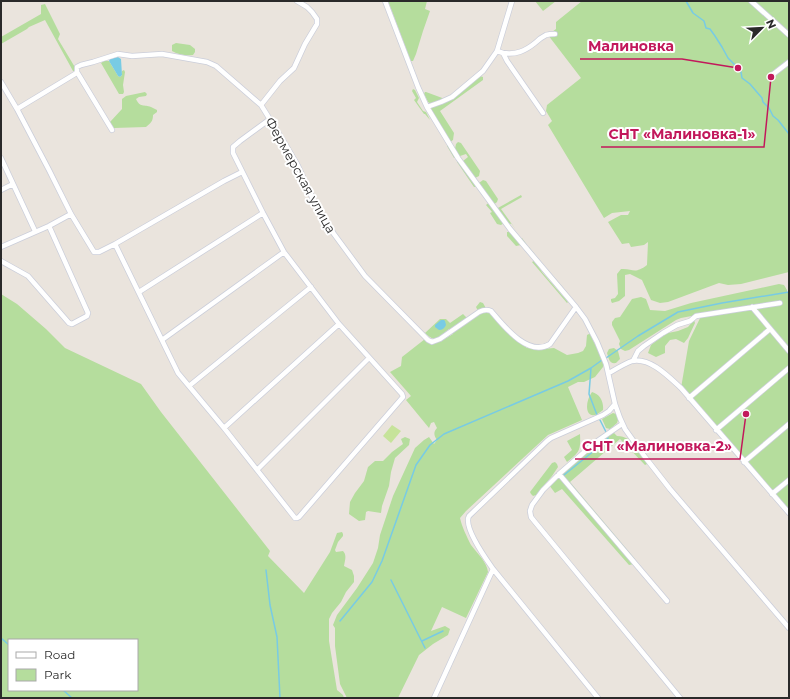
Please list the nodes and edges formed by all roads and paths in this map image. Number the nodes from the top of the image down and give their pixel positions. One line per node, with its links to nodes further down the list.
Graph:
1 (297, 1): 13 (street)
2 (385, 1): 14 (street)
3 (512, 1): 7 (street)
4 (751, 1): 6 (street)
5 (555, 34): 8 (street)
6 (789, 35)
7 (497, 51): 8 (street); 14 (street)
8 (503, 53): 16 (street)
9 (789, 62): 11 (street)
10 (77, 72): 13 (street, Фермерская улица); 15 (street, Фермерская улица); 18 (street)
11 (772, 76)
12 (1, 82): 15 (street)
13 (261, 106): 17 (street, Фермерская улица)
14 (427, 106): 34 (street)
15 (17, 109): 24 (street)
16 (543, 113)
17 (270, 119): 20 (street); 34 (street, Фермерская улица)
18 (112, 130)
19 (1, 158): 21 (street)
20 (242, 172): 23 (street); 27 (street)
21 (13, 184): 22 (street); 26 (street)
22 (1, 190)
23 (263, 213): 29 (street); 32 (street)
24 (70, 214): 25 (street); 27 (street)
25 (49, 226): 26 (street); 30 (street)
26 (35, 231): 28 (street)
27 (115, 244): 32 (street)
28 (1, 247)
29 (284, 252): 31 (street); 38 (street)
30 (1, 261)
31 (311, 287): 36 (street); 44 (street)
32 (139, 292): 38 (street)
33 (780, 303): 35 (street)
34 (576, 307): 43 (street)
35 (752, 307): 37 (street); 41 (street)
36 (339, 324): 40 (street); 49 (street)
37 (770, 328): 39 (street); 45 (street)
38 (162, 340): 44 (street)
39 (789, 350)
40 (369, 358): 52 (street); 52 (street)
41 (633, 361): 43 (street); 45 (street)
42 (789, 368): 50 (street)
43 (609, 373): 46 (street)
44 (189, 386): 49 (street)
45 (689, 398): 50 (street)
46 (615, 404): 47 (street); 57 (street)
47 (622, 424): 53 (street); 59 (street)
48 (789, 424): 51 (street)
49 (224, 428): 52 (street)
50 (716, 430): 51 (street)
51 (744, 462): 55 (street)
52 (257, 470)
53 (559, 474): 58 (street); 62 (street)
54 (789, 480): 55 (street)
55 (772, 494): 56 (street)
56 (789, 513)
57 (493, 569): 60 (street); 61 (street)
58 (667, 601)
59 (789, 628)
60 (434, 698)
61 (598, 698)
62 (680, 698)

